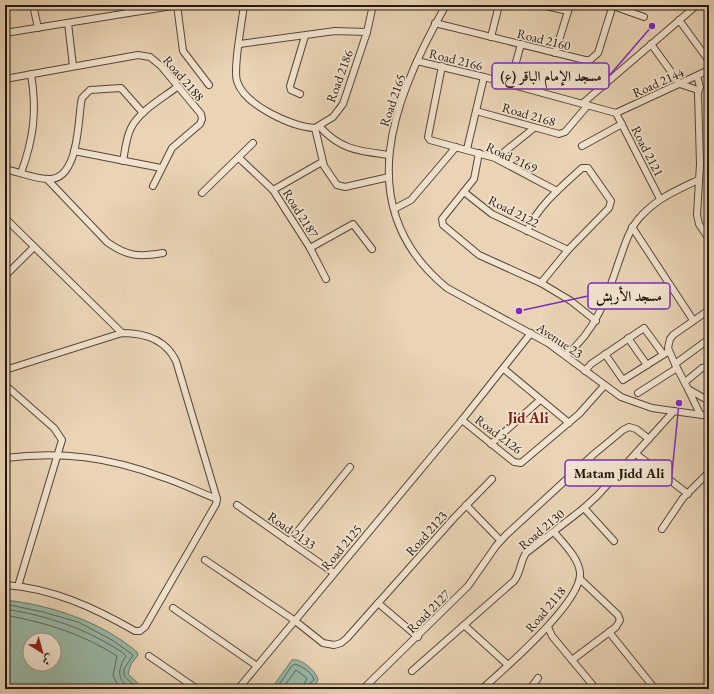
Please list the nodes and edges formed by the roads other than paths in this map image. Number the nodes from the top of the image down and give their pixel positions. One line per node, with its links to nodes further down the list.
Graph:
1 (33, 5): 17 (street)
2 (130, 5): 12 (street)
3 (177, 5): 12 (street); 37 (street)
4 (244, 5): 22 (street)
5 (373, 5): 18 (street, Road 2186)
6 (446, 5): 16 (street, Road 2165)
7 (499, 5): 21 (street)
8 (541, 5): 11 (street)
9 (697, 5): 14 (street)
10 (613, 6): 13 (street, Road 2160); 25 (street, Road 2160)
11 (569, 8): 25 (street)
12 (127, 14): 15 (street)
13 (644, 17)
14 (679, 20): 24 (street); 27 (street)
15 (68, 23): 17 (street); 28 (street)
16 (436, 23): 21 (street, Road 2160); 26 (street, Road 2165)
17 (38, 28): 19 (street)
18 (367, 32): 20 (street, Road 2186); 46 (street, Road 2186)
19 (5, 33)
20 (305, 36): 22 (street, Road 2186); 40 (street)
21 (491, 37): 23 (street, Road 2160)
22 (240, 44): 46 (street)
23 (521, 44): 25 (street, Road 2160); 35 (street)
24 (651, 44): 36 (street); 41 (street)
25 (555, 53)
26 (417, 61): 29 (street, Road 2166); 55 (street, Road 2165)
27 (709, 62)
28 (73, 66): 31 (street, Road 2188); 38 (street, Road 2188)
29 (442, 66): 32 (street, Road 2166); 50 (street, Road 2169)
30 (708, 71): 33 (street, Road 2144); 39 (street)
31 (31, 74): 34 (street, Road 2188); 61 (street)
32 (484, 77): 35 (street, Road 2166); 42 (street)
33 (694, 78): 36 (street, Road 2144); 39 (street)
34 (5, 79)
35 (510, 84): 41 (street, Road 2166)
36 (680, 84): 39 (street); 43 (street, Road 2144)
37 (209, 85)
38 (177, 87): 44 (street); 59 (street, Road 2188)
39 (698, 90): 64 (street)
40 (300, 94)
41 (586, 104): 43 (street, Road 2166); 47 (street, Road 2168)
42 (476, 110): 47 (street, Road 2168); 51 (street)
43 (616, 113): 45 (street, Road 2121)
44 (143, 114): 52 (street); 57 (street)
45 (622, 124): 49 (street); 70 (street, Road 2121)
46 (317, 127): 55 (street); 58 (street)
47 (534, 128): 53 (street)
48 (253, 143): 56 (street)
49 (582, 146)
50 (456, 148): 51 (street, Road 2169); 71 (street)
51 (467, 149): 54 (street, Road 2169)
52 (74, 151): 57 (street); 63 (street)
53 (504, 152)
54 (479, 153): 67 (street, Road 2169); 68 (street)
55 (389, 155): 62 (street, Road 2165)
56 (239, 158): 66 (street, Road 2187); 69 (street)
57 (123, 161): 59 (street)
58 (322, 162): 62 (street); 66 (street, Road 2187)
59 (161, 168): 65 (street)
60 (5, 169): 61 (street)
61 (22, 173): 63 (street)
62 (389, 177): 71 (street, Road 2165)
63 (47, 179): 80 (street)
64 (698, 180): 70 (street); 75 (street)
65 (153, 186)
66 (273, 190): 77 (street, Road 2187)
67 (557, 191): 74 (street); 79 (street)
68 (464, 192): 74 (street, Road 2122); 83 (street)
69 (202, 193)
70 (660, 199): 73 (street)
71 (394, 209): 88 (street, Avenue 23)
72 (5, 218): 76 (street)
73 (632, 227): 85 (street); 86 (street)
74 (527, 230): 79 (street, Road 2122)
75 (709, 239)
76 (34, 247): 81 (street); 87 (street)
77 (310, 248): 78 (street, Road 2187); 82 (street, Road 2187)
78 (372, 249)
79 (568, 250): 83 (street)
80 (163, 253)
81 (5, 276)
82 (326, 279)
83 (541, 283): 86 (street)
84 (709, 310): 85 (street)
85 (693, 320): 91 (street)
86 (596, 321): 93 (street)
87 (122, 333): 98 (street); 123 (street)
88 (531, 333): 93 (street, Avenue 23); 97 (street, Road 2126)
89 (628, 338): 91 (street); 92 (street); 94 (street)
90 (709, 339): 95 (street)
91 (666, 353): 94 (street); 95 (street)
92 (605, 354): 94 (street); 99 (street)
93 (566, 355): 99 (street, Avenue 23)
94 (647, 365)
95 (676, 366): 100 (street); 104 (street)
96 (709, 366): 100 (street)
97 (504, 369): 105 (street); 111 (street, Road 2126)
98 (5, 370)
99 (585, 370): 102 (street, Avenue 23)
100 (685, 382): 103 (street)
101 (5, 385): 116 (street)
102 (604, 386): 107 (street, Avenue 23); 112 (street, Road 2126)
103 (688, 389): 106 (street); 109 (street)
104 (638, 393)
105 (540, 400): 112 (street); 115 (street)
106 (709, 401)
107 (662, 410): 108 (street, Avenue 23); 113 (street)
108 (674, 411): 109 (street, Avenue 23); 113 (street, Road 2130)
109 (700, 414): 110 (street, Avenue 23)
110 (709, 416)
111 (462, 420): 115 (street, Road 2126); 133 (street, Road 2125)
112 (569, 423): 115 (street, Road 2126)
113 (660, 425): 114 (street, Road 2130)
114 (649, 439): 117 (street, Road 2130); 129 (street, Road 2127)
115 (491, 444)
116 (58, 454): 118 (street); 123 (street); 136 (street)
117 (636, 454): 122 (street); 126 (street, Road 2130)
118 (5, 458)
119 (350, 467): 131 (street)
120 (709, 472): 122 (street)
121 (492, 479): 125 (street, Road 2123)
122 (688, 494): 127 (street)
123 (217, 499): 136 (street)
124 (237, 505): 131 (street, Road 2133)
125 (466, 505): 129 (street); 137 (street, Road 2123)
126 (584, 508): 128 (street, Road 2130); 130 (street)
127 (662, 529)
128 (554, 532): 134 (street, Road 2118); 140 (street, Road 2130)
129 (500, 540): 143 (street, Road 2127)
130 (614, 541)
131 (290, 542): 133 (street, Road 2133)
132 (205, 560): 139 (street)
133 (334, 573): 139 (street, Road 2125)
134 (580, 579): 141 (street, Road 2118); 142 (street)
135 (5, 585): 136 (street)
136 (18, 586)
137 (378, 603): 139 (street, Road 2123); 143 (street)
138 (173, 608): 147 (street)
139 (294, 620): 147 (street, Road 2125)
140 (464, 625): 146 (street); 148 (street, Road 2130)
141 (548, 627): 145 (street); 146 (street, Road 2118)
142 (609, 632): 145 (street); 156 (street)
143 (418, 637): 152 (street, Road 2127)
144 (149, 656): 150 (street)
145 (572, 660): 155 (street)
146 (508, 665): 153 (street, Road 2118)
147 (257, 666): 151 (street, Road 2125)
148 (412, 671)
149 (538, 678): 154 (street)
150 (197, 689)
151 (238, 689)
152 (363, 689)
153 (482, 689)
154 (530, 689)
155 (596, 689)
156 (655, 689)

